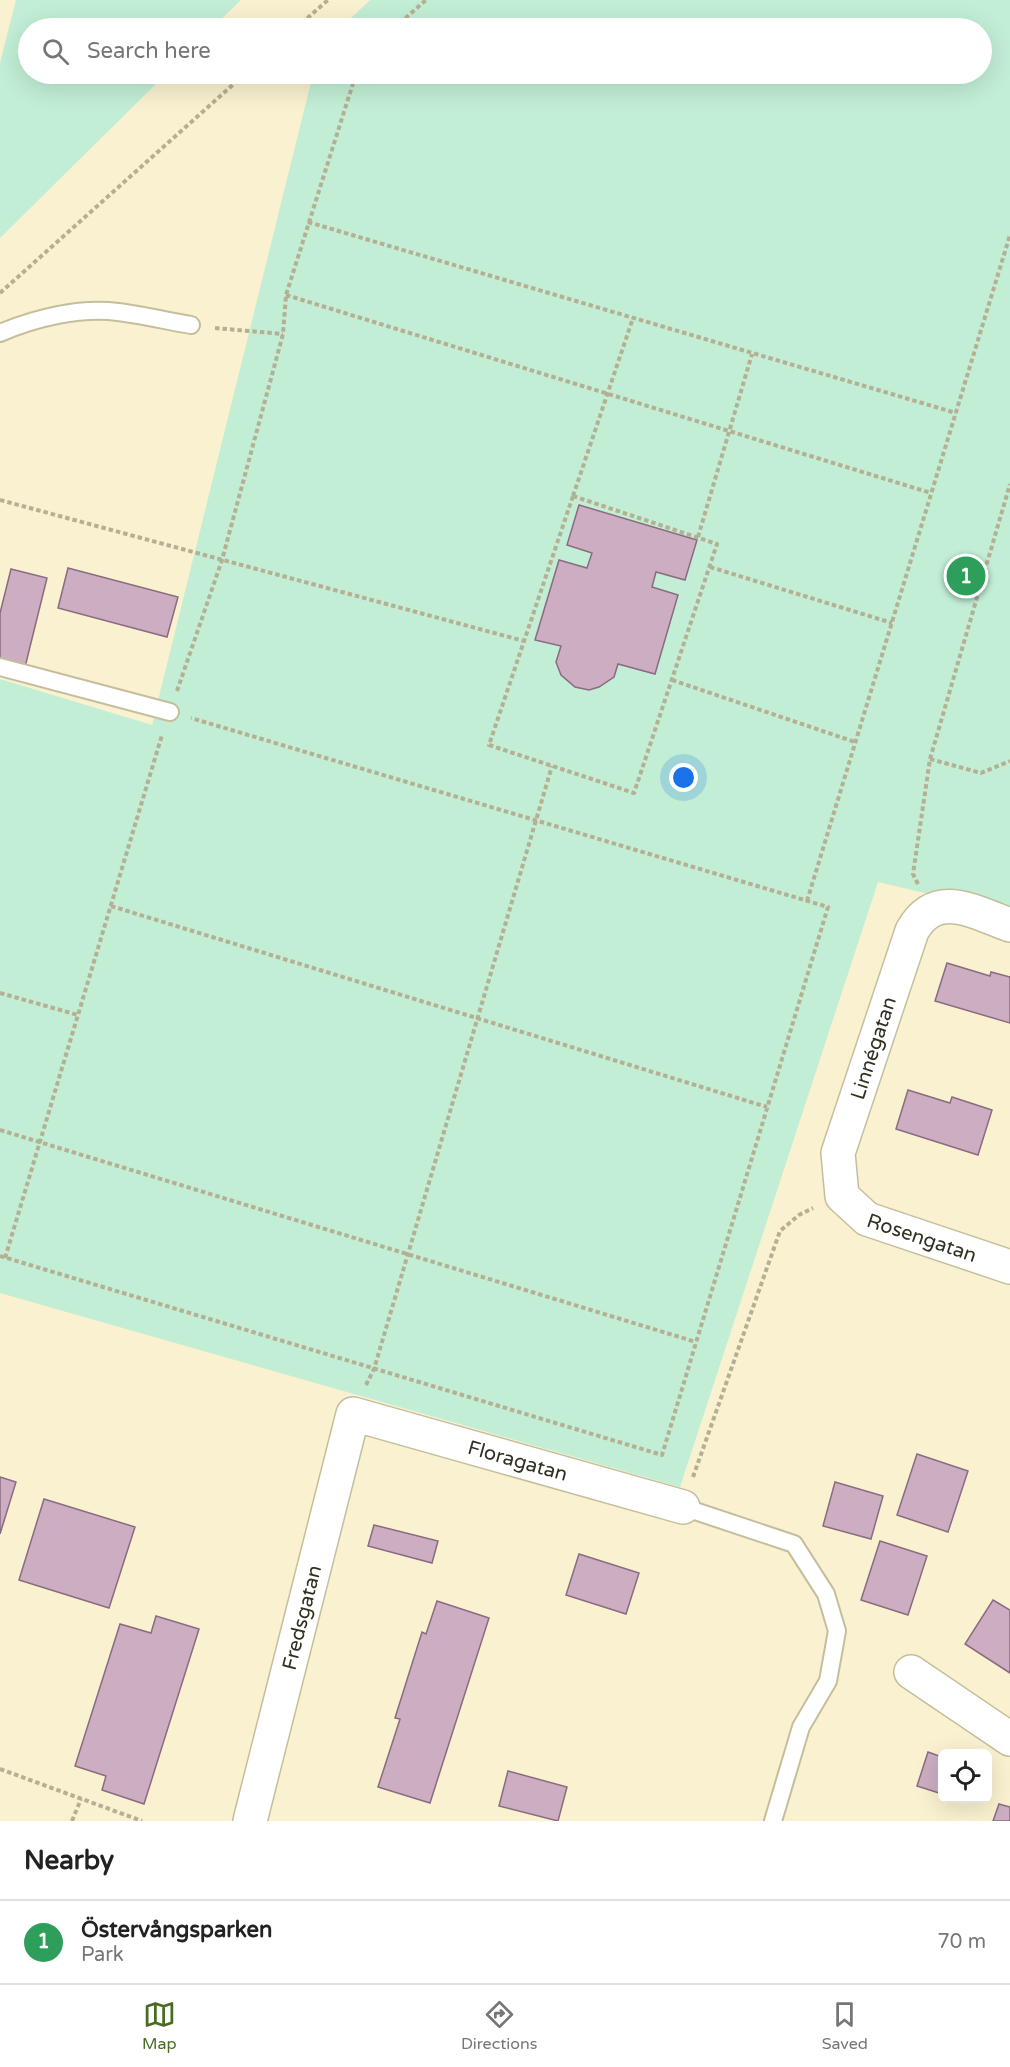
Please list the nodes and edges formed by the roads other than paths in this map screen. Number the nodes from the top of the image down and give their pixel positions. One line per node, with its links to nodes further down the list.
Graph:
1 (191, 326): 2 (lane)
2 (0, 333)
3 (0, 667): 4 (lane)
4 (170, 712)
5 (1010, 925): 6 (street, Linnégatan)
6 (842, 1196): 7 (street, Rosengatan)
7 (1010, 1267)
8 (353, 1414): 9 (street, Floragatan); 12 (street, Fredsgatan)
9 (683, 1507): 13 (lane)
10 (911, 1672): 11 (street)
11 (1010, 1738)
12 (250, 1821)
13 (773, 1821)

